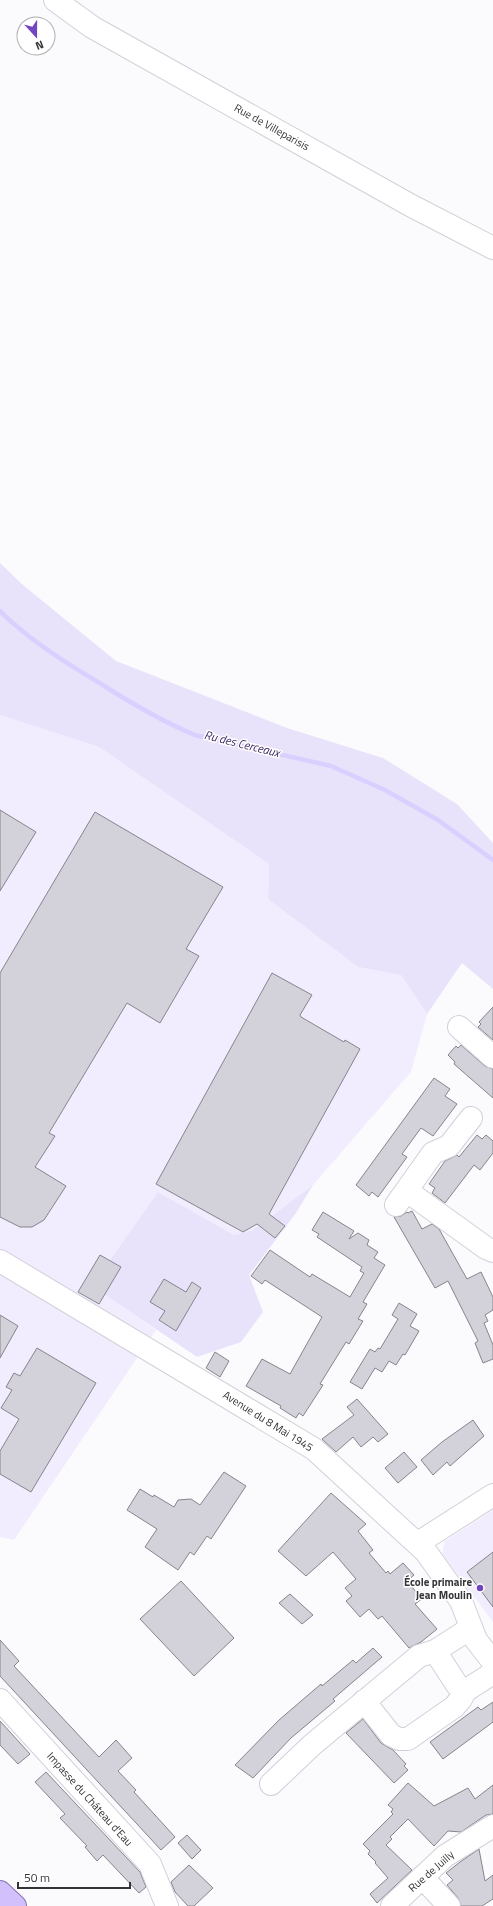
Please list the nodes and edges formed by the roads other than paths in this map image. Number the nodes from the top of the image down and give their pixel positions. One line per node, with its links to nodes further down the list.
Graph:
1 (55, 0): 2 (street, Rue de Villeparisis)
2 (493, 248)
3 (459, 1027): 4 (street)
4 (493, 1057)
5 (471, 1118): 6 (street)
6 (493, 1251)
7 (0, 1261): 9 (street, Avenue du 8 Mai 1945)
8 (493, 1495): 9 (street)
9 (418, 1543): 10 (street, Avenue du 8 Mai 1945)
10 (470, 1628): 11 (street); 12 (street, Avenue du 8 Mai 1945)
11 (435, 1651): 14 (street); 16 (street)
12 (493, 1662)
13 (493, 1673): 14 (street)
14 (465, 1691): 16 (street)
15 (0, 1700): 22 (street, Impasse du Château d'Eau)
16 (364, 1701): 17 (street)
17 (271, 1784)
18 (493, 1826): 19 (street, Rue de Juilly)
19 (422, 1877): 23 (street, Rue de Juilly); 24 (street)
20 (0, 1892): 21 (main road)
21 (15, 1906)
22 (167, 1906)
23 (392, 1906)
24 (449, 1906)

